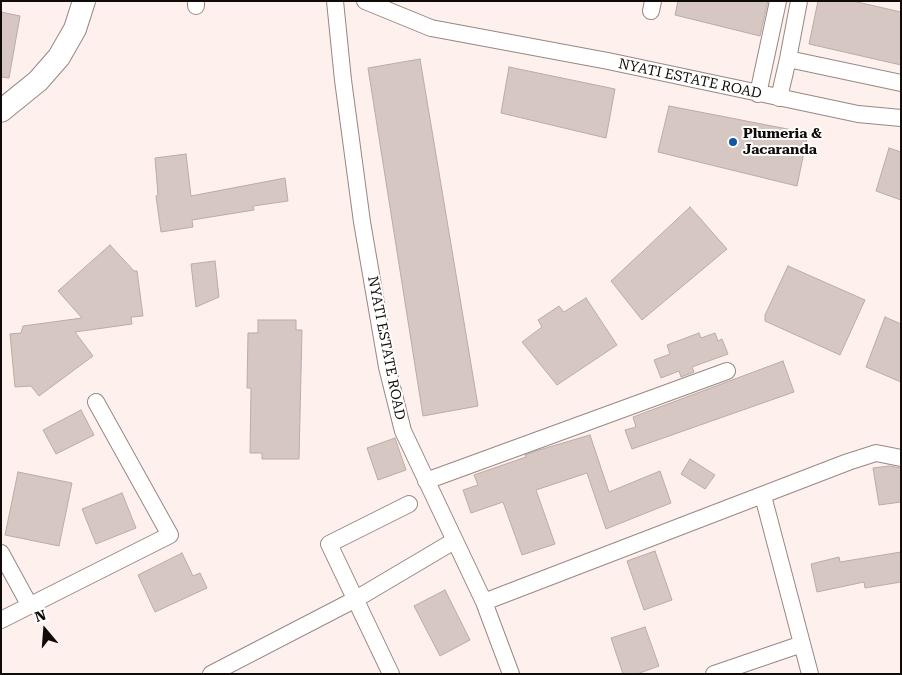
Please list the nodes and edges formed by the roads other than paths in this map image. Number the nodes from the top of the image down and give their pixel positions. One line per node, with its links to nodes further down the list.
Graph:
1 (84, 1): 10 (main road)
2 (335, 1): 15 (street, NYATI ESTATE ROAD)
3 (366, 1): 8 (street, NYATI ESTATE ROAD)
4 (778, 1): 8 (street)
5 (799, 1): 6 (street)
6 (788, 59): 7 (street); 9 (street)
7 (901, 82)
8 (758, 94): 9 (street, NYATI ESTATE ROAD)
9 (779, 98): 11 (street, NYATI ESTATE ROAD)
10 (1, 111)
11 (901, 118)
12 (727, 371): 15 (street)
13 (96, 402): 22 (street)
14 (901, 458): 16 (street)
15 (426, 481): 18 (street, NYATI ESTATE ROAD)
16 (763, 496): 21 (street); 24 (street)
17 (409, 504): 20 (street)
18 (454, 541): 20 (street); 21 (street, NYATI ESTATE ROAD)
19 (1, 553): 22 (street)
20 (356, 599): 25 (street); 27 (street)
21 (484, 602): 28 (street, NYATI ESTATE ROAD)
22 (30, 606): 23 (street)
23 (1, 620)
24 (802, 644): 29 (street); 30 (street)
25 (238, 668): 26 (street)
26 (212, 674)
27 (391, 674)
28 (511, 674)
29 (714, 674)
30 (810, 674)

